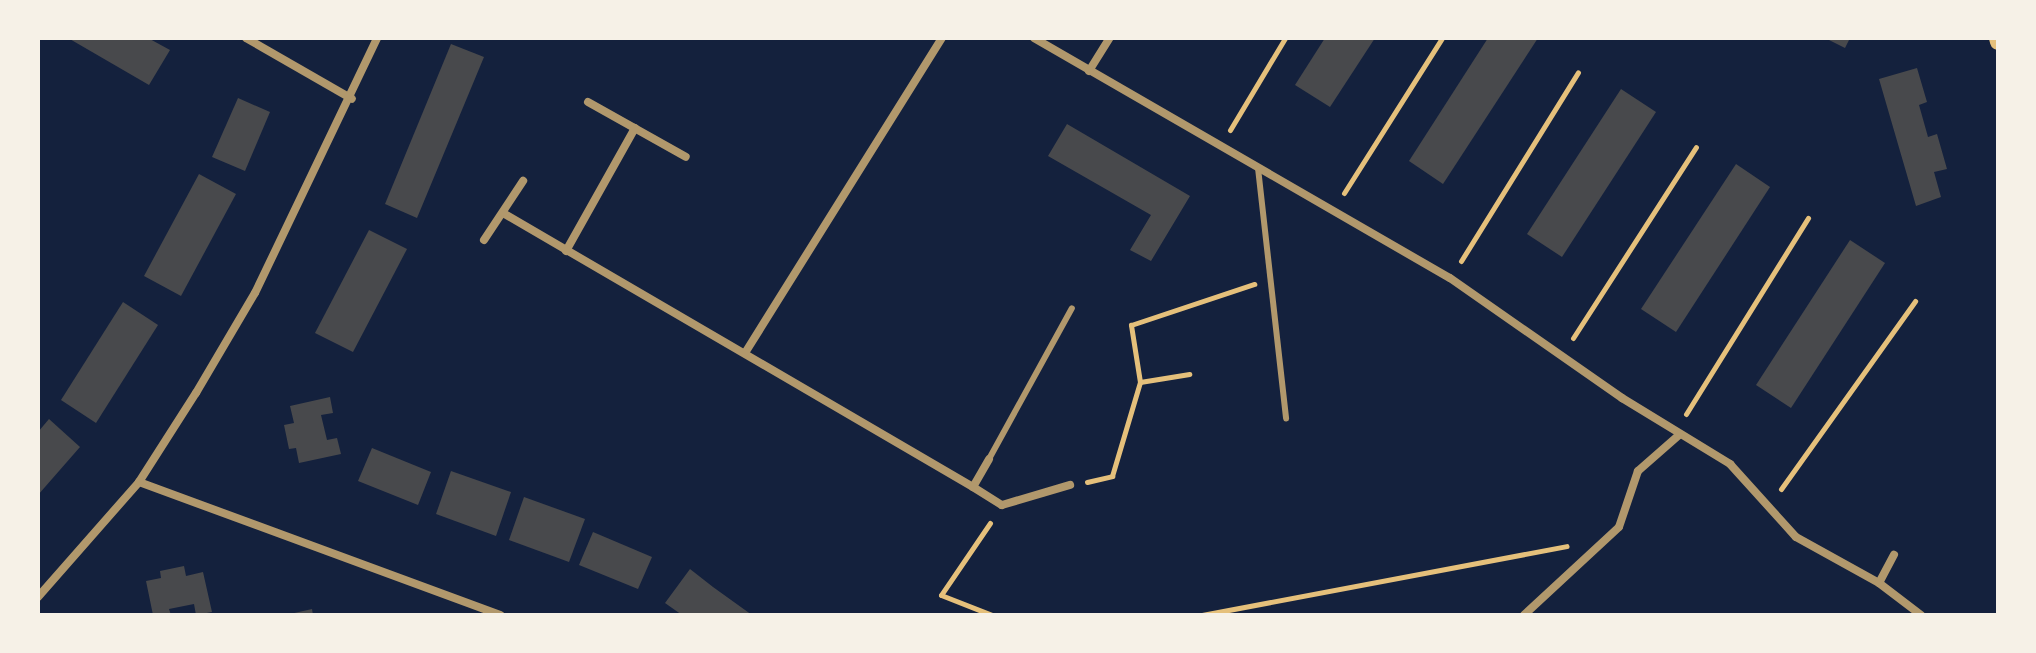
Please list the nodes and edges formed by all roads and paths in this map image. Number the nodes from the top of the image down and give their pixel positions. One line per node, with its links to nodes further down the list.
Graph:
1 (246, 38): 10 (street)
2 (377, 38): 10 (street)
3 (942, 38): 27 (street)
4 (1034, 38): 8 (street)
5 (1110, 38): 8 (street)
6 (1285, 38): 13 (path)
7 (1442, 38): 18 (path)
8 (1089, 71): 13 (street)
9 (1578, 72): 24 (path)
10 (352, 99): 34 (street)
11 (588, 102): 12 (street)
12 (635, 128): 15 (street); 22 (street)
13 (1219, 147): 16 (street)
14 (1696, 147): 28 (path)
15 (686, 157)
16 (1258, 168): 18 (street); 23 (lane)
17 (523, 181): 19 (street)
18 (1333, 210): 24 (street)
19 (503, 213): 21 (street); 22 (street)
20 (1808, 218): 32 (path)
21 (484, 240)
22 (566, 251): 27 (street)
23 (1271, 278): 30 (path); 31 (lane)
24 (1450, 278): 28 (street)
25 (1915, 301): 38 (path)
26 (1072, 308): 33 (lane)
27 (745, 353): 36 (street)
28 (1562, 354): 32 (street)
29 (1189, 374): 30 (path)
30 (1140, 382): 35 (path)
31 (1286, 418)
32 (1677, 433): 38 (street); 39 (street)
33 (989, 459): 36 (street)
34 (139, 482): 42 (street); 43 (street)
35 (1070, 485): 37 (street)
36 (973, 487): 37 (street)
37 (1002, 505): 46 (path)
38 (1767, 509): 41 (street)
39 (1608, 539): 47 (path); 48 (street)
40 (1894, 555): 41 (street)
41 (1879, 583): 49 (street)
42 (38, 597)
43 (479, 607): 44 (street); 45 (street)
44 (471, 615)
45 (500, 615)
46 (992, 615)
47 (1202, 615)
48 (1524, 615)
49 (1921, 615)

